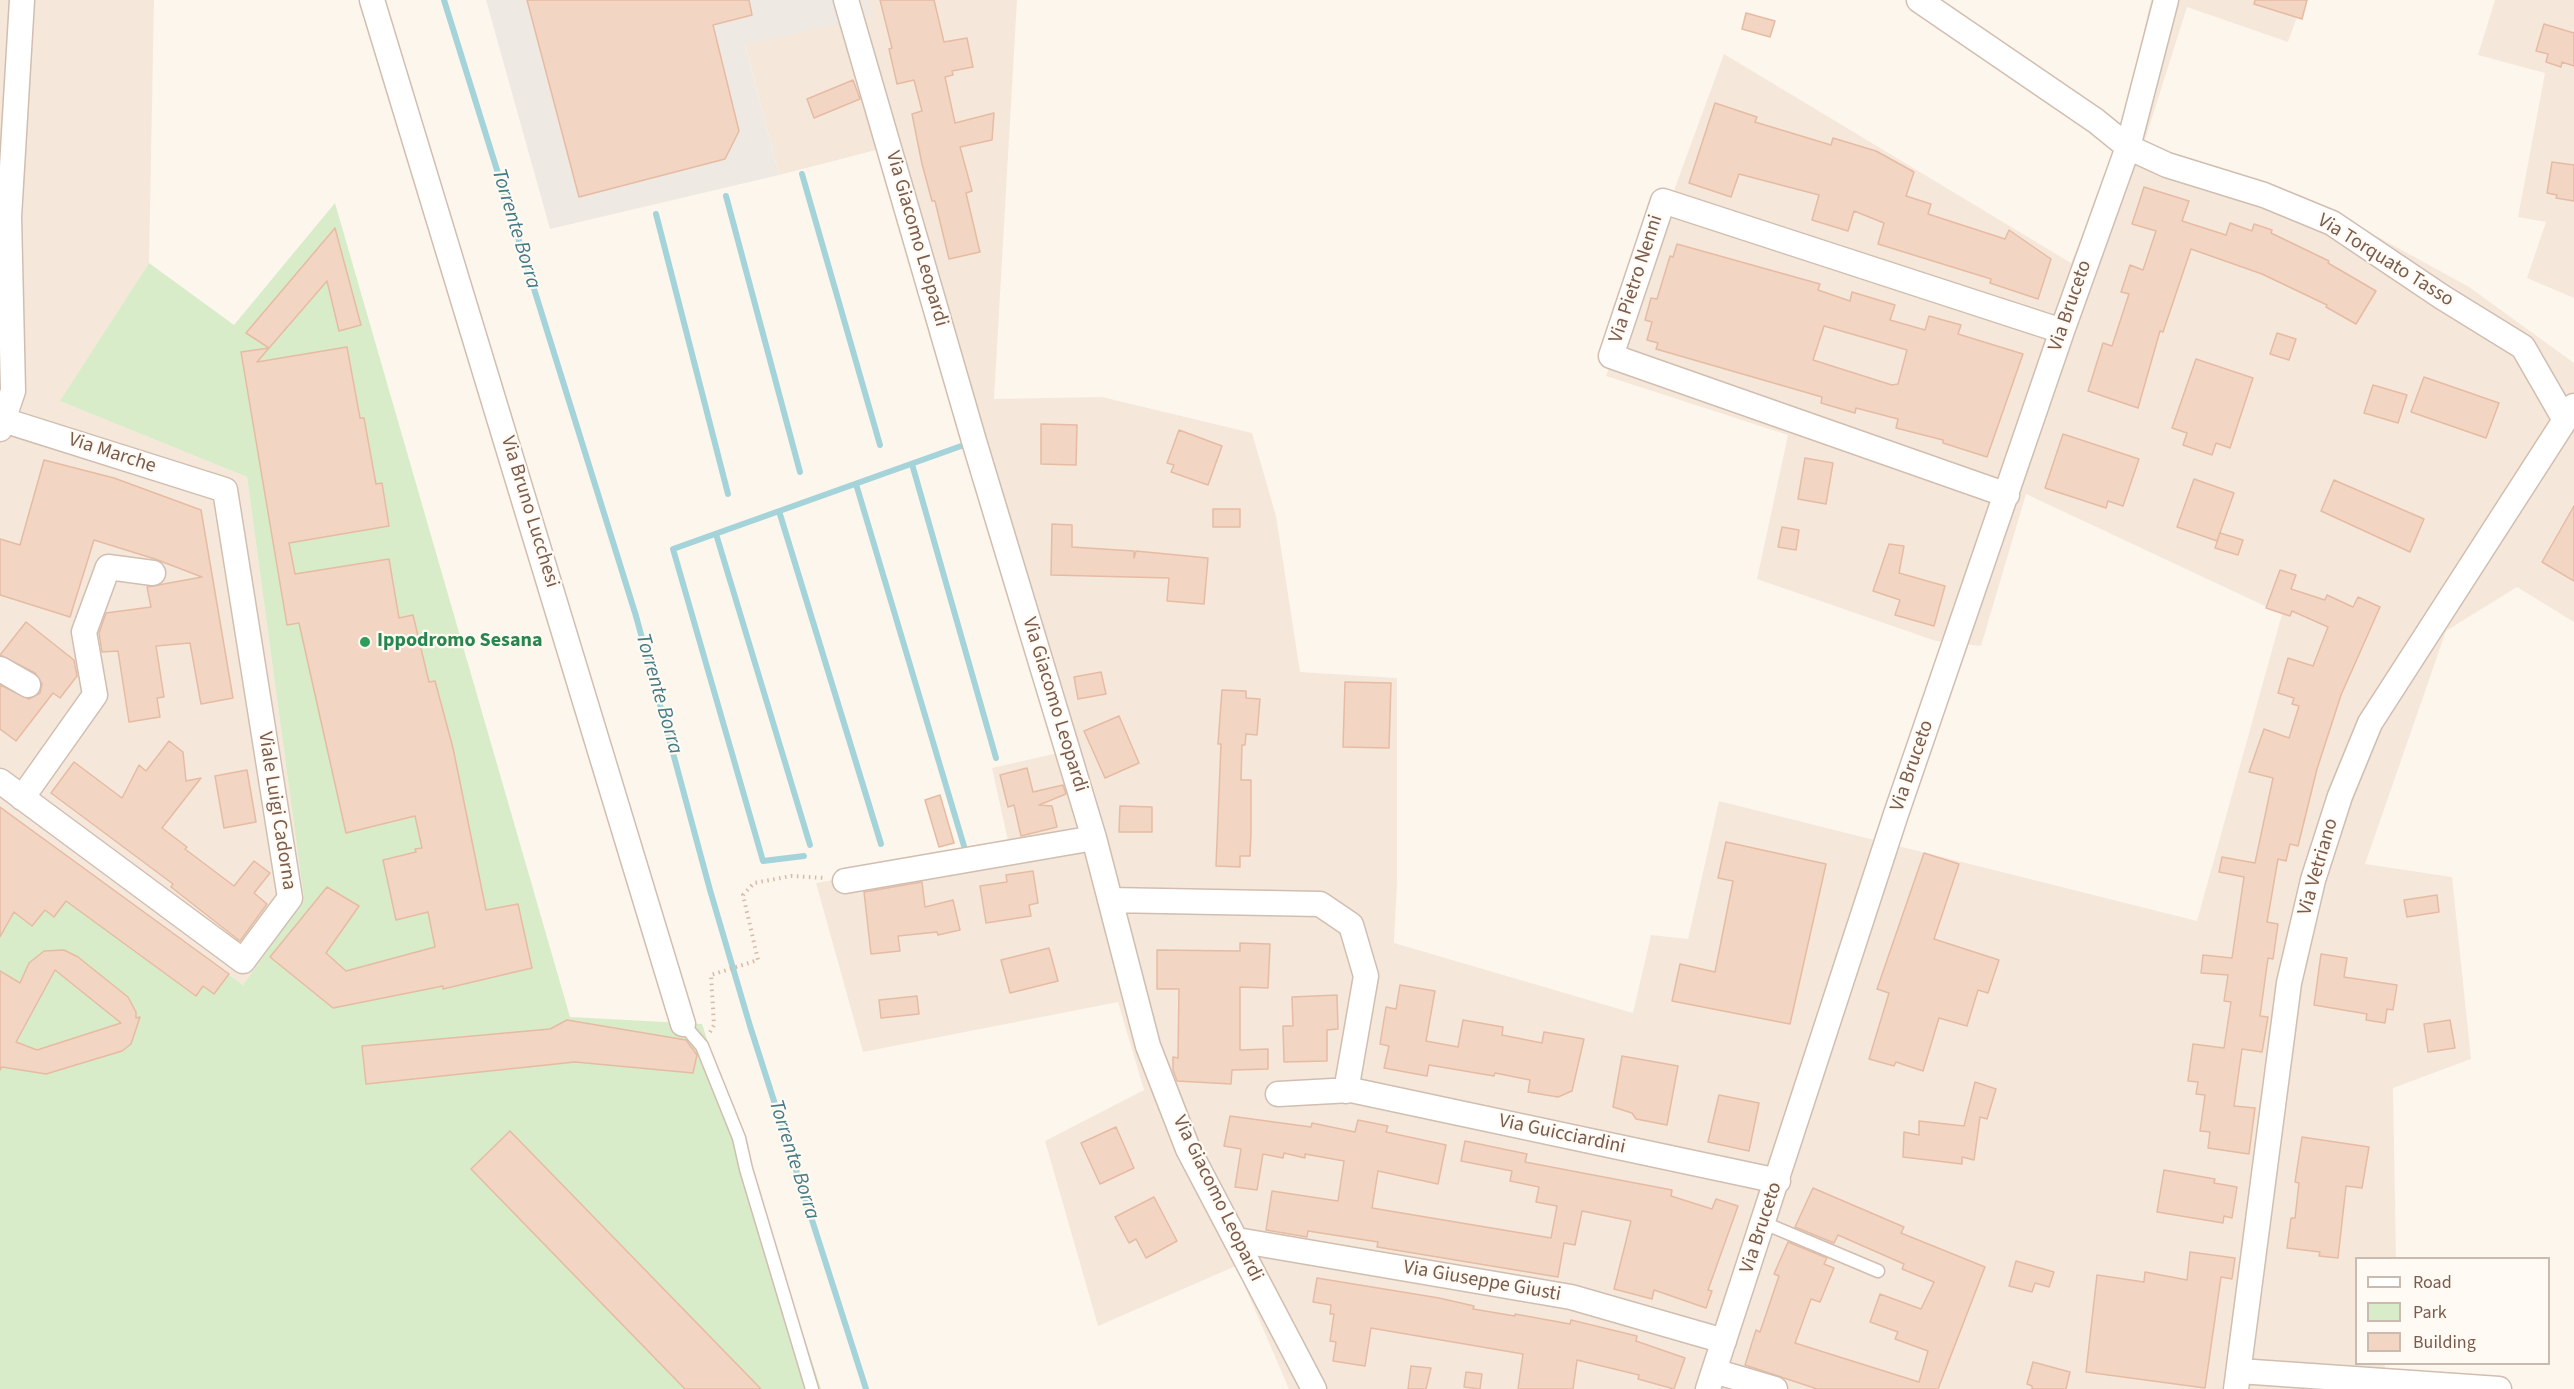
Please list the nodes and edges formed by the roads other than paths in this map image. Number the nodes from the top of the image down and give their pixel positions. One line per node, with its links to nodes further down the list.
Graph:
1 (21, 0): 9 (street)
2 (372, 0): 20 (street, Via Bruno Lucchesi)
3 (846, 0): 17 (street, Via Giacomo Leopardi)
4 (1918, 0): 6 (street)
5 (2166, 0): 6 (street, Via Bruceto)
6 (2128, 147): 7 (street, Via Bruceto); 8 (street, Via Torquato Tasso)
7 (2061, 331): 11 (street, Via Bruceto); 11 (street, Via Pietro Nenni)
8 (2569, 413): 29 (street, Via Vetriano)
9 (1, 422): 10 (street, Via Marche)
10 (225, 490): 16 (street, Viale Luigi Cadorna)
11 (2007, 495): 23 (street, Via Bruceto)
12 (153, 573): 16 (street)
13 (0, 669): 14 (street)
14 (28, 685)
15 (0, 781): 16 (street, Viale Luigi Cadorna)
16 (22, 798)
17 (1094, 838): 18 (street); 19 (street, Via Giacomo Leopardi)
18 (845, 881)
19 (1110, 900): 21 (street); 25 (street, Via Giacomo Leopardi)
20 (683, 1024): 30 (lane)
21 (1346, 1090): 22 (street, Via Guicciardini); 23 (street, Via Guicciardini)
22 (1278, 1094)
23 (1778, 1181): 24 (street, Via Bruceto)
24 (1764, 1223): 26 (lane); 27 (street, Via Bruceto)
25 (1237, 1240): 27 (street, Via Giuseppe Giusti); 31 (street, Via Giacomo Leopardi)
26 (1878, 1271)
27 (1724, 1341): 28 (street, Via Bruceto)
28 (1711, 1380): 32 (street)
29 (2237, 1380): 33 (street)
30 (813, 1389)
31 (1314, 1389)
32 (1775, 1389)
33 (2499, 1389)

